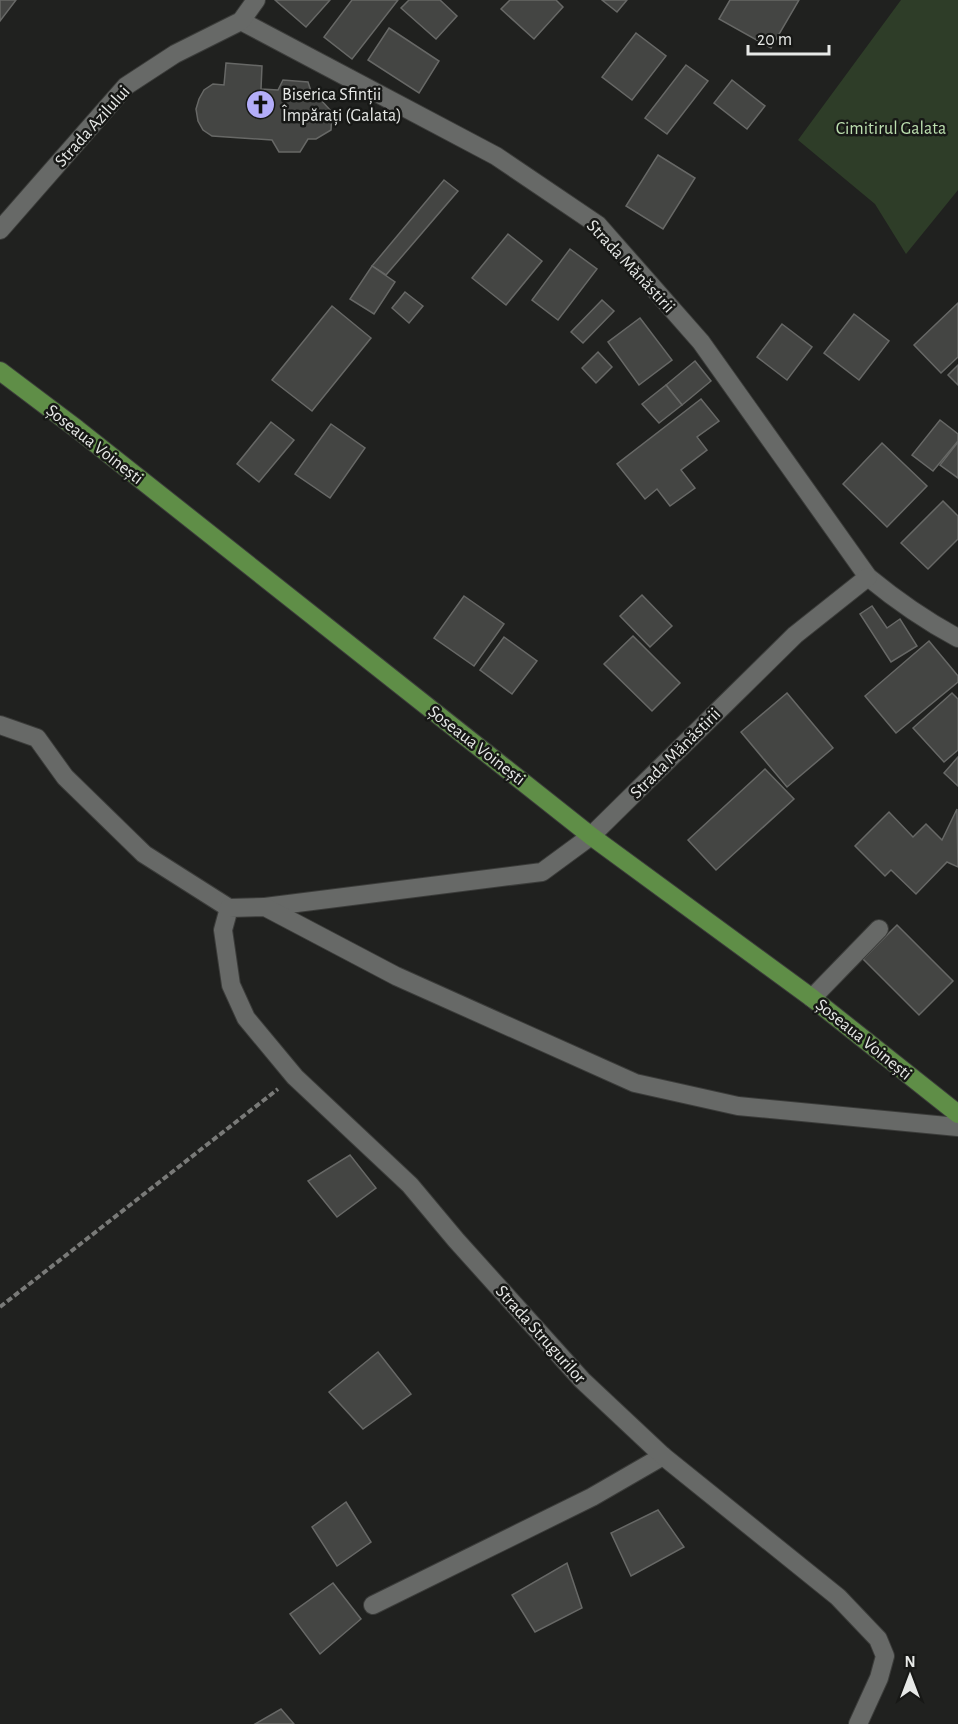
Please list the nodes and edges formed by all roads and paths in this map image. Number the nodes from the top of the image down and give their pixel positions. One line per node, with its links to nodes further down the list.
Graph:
1 (256, 0): 2 (street)
2 (242, 21): 3 (street, Strada Azilului); 5 (street, Strada Mănăstirii)
3 (0, 230)
4 (0, 371): 8 (main road, Șoseaua Voinești)
5 (868, 577): 6 (street, Strada Mănăstirii); 8 (street, Strada Mănăstirii)
6 (958, 638)
7 (0, 725): 10 (street)
8 (591, 836): 9 (street, Strada Mănăstirii); 12 (main road, Șoseaua Voinești)
9 (265, 907): 10 (street); 15 (street)
10 (229, 908): 13 (street, Strada Strugurilor)
11 (879, 929): 12 (street)
12 (812, 998): 14 (main road, Șoseaua Voinești)
13 (295, 1077): 16 (path); 17 (street, Strada Strugurilor)
14 (958, 1114)
15 (958, 1127)
16 (0, 1307)
17 (663, 1456): 18 (street); 19 (street, Strada Strugurilor)
18 (373, 1605)
19 (858, 1724)

